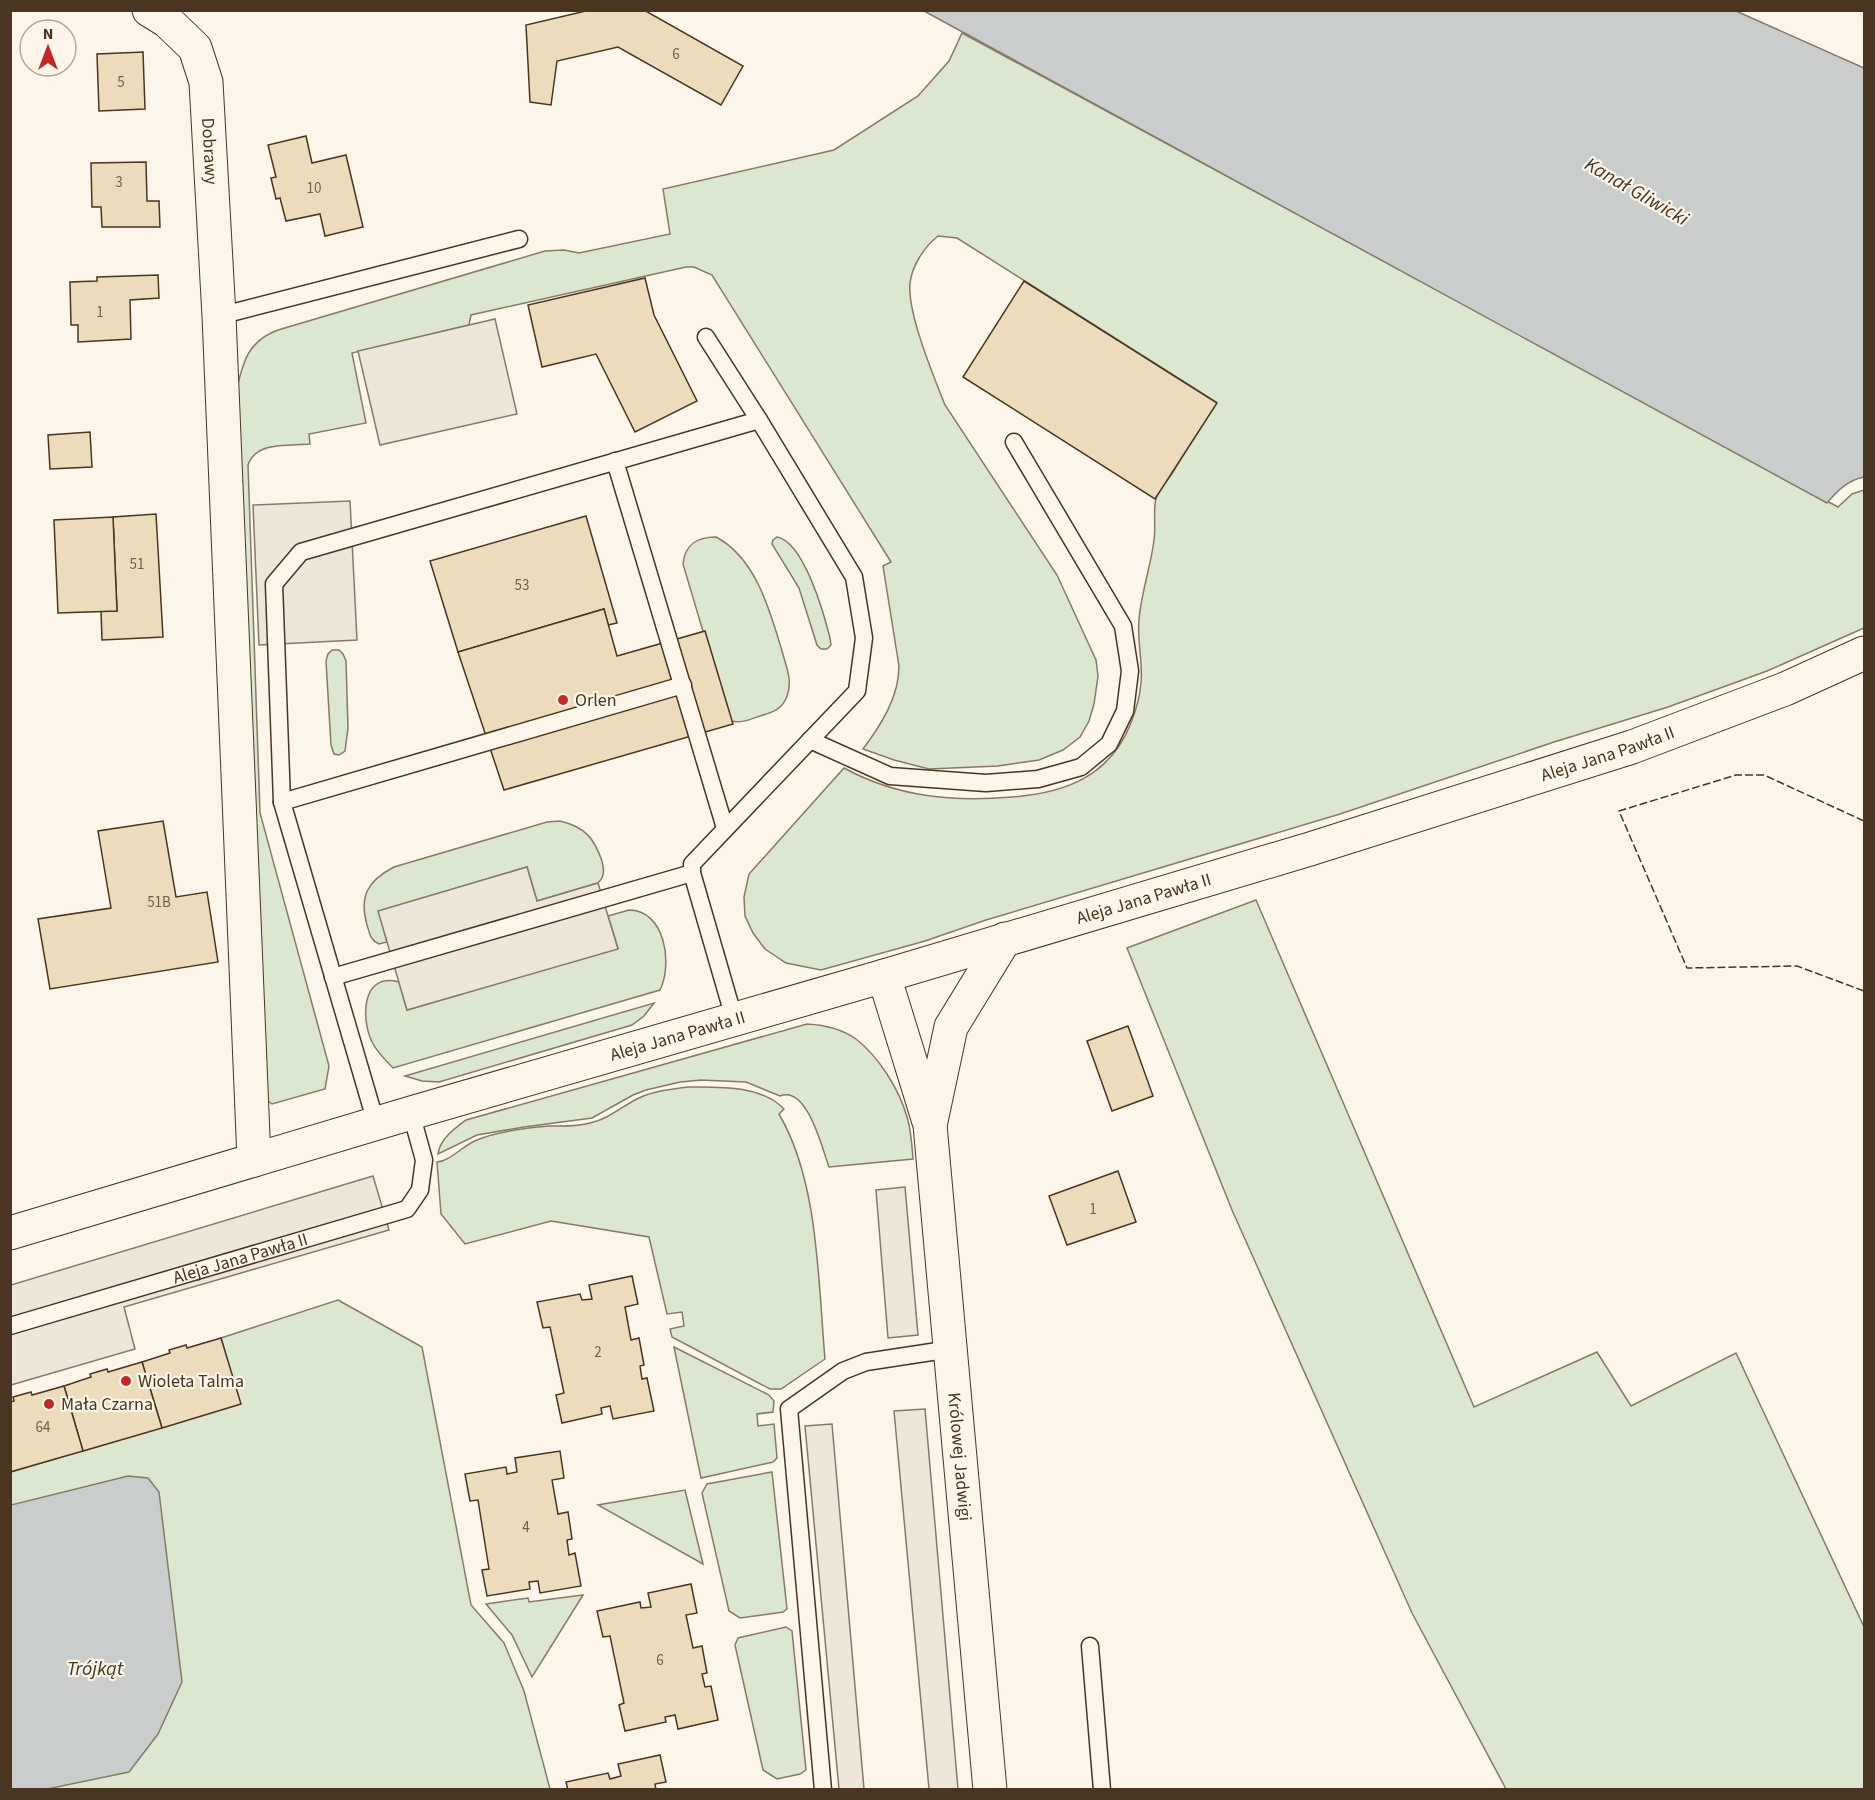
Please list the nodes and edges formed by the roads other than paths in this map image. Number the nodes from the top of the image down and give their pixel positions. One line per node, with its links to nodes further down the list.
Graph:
1 (149, 10): 3 (street, Dobrawy)
2 (519, 239): 3 (lane)
3 (219, 316): 21 (street, Dobrawy)
4 (706, 338): 5 (lane)
5 (759, 420): 7 (lane); 10 (lane)
6 (1014, 442): 10 (lane)
7 (615, 461): 9 (lane); 11 (lane)
8 (1864, 653): 14 (street, Aleja Jana Pawła II)
9 (683, 685): 11 (lane); 12 (lane)
10 (810, 740): 12 (lane)
11 (282, 802): 16 (lane)
12 (725, 828): 13 (lane)
13 (692, 873): 16 (lane); 17 (lane)
14 (1005, 939): 15 (street, Aleja Jana Pawła II); 20 (street, Królowej Jadwigi)
15 (884, 976): 17 (street, Aleja Jana Pawła II); 20 (street, Królowej Jadwigi)
16 (333, 977): 19 (lane)
17 (734, 1018): 18 (street, Aleja Jana Pawła II)
18 (411, 1113): 19 (street, Aleja Jana Pawła II); 23 (lane, Aleja Jana Pawła II)
19 (376, 1123): 21 (street, Aleja Jana Pawła II)
20 (930, 1125): 24 (street, Królowej Jadwigi)
21 (254, 1160): 22 (street, Aleja Jana Pawła II)
22 (10, 1233)
23 (10, 1326)
24 (951, 1349): 26 (lane); 27 (street, Królowej Jadwigi)
25 (1090, 1646): 28 (lane)
26 (823, 1790)
27 (990, 1790)
28 (1102, 1790)

